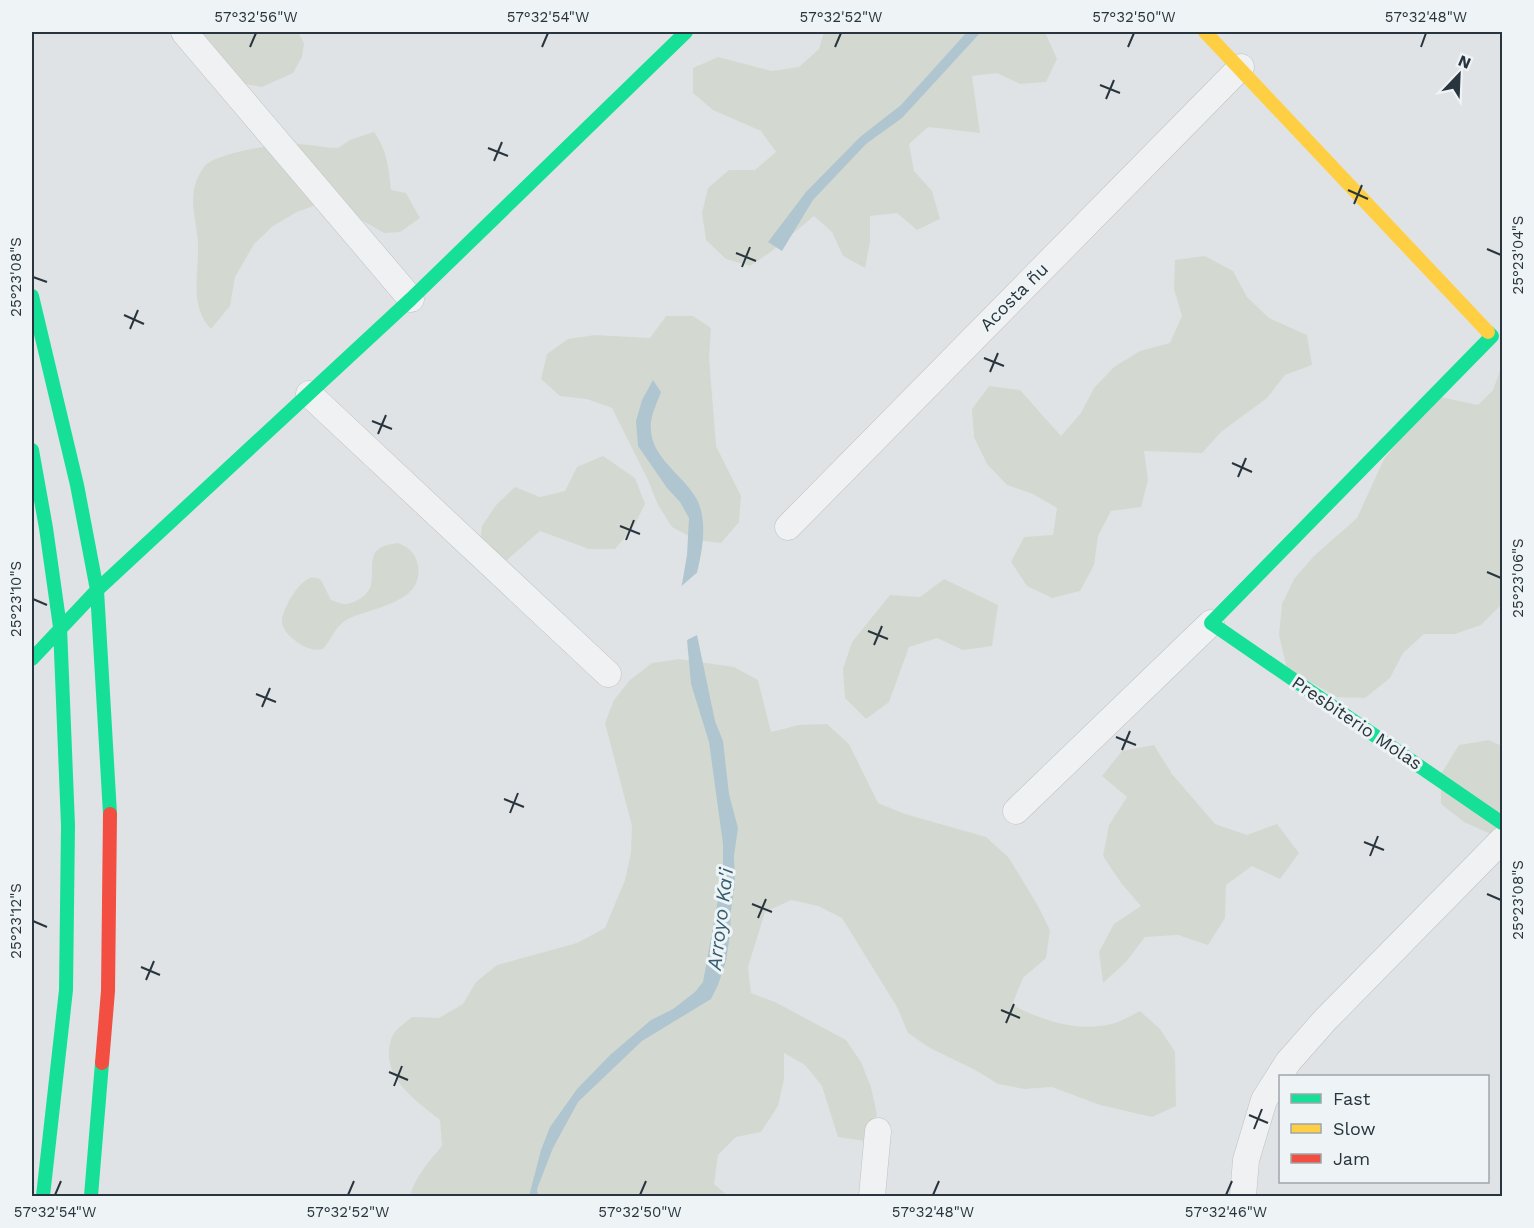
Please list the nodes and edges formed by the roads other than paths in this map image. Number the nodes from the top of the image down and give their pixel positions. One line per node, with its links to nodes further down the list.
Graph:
1 (184, 32): 6 (street)
2 (686, 32): 6 (main road)
3 (1206, 32): 4 (main road)
4 (1241, 67): 7 (main road); 10 (street, Acosta ñu)
5 (32, 296): 11 (main road)
6 (411, 299): 8 (main road)
7 (1497, 330): 12 (main road)
8 (309, 394): 11 (main road); 15 (street)
9 (32, 450): 13 (main road)
10 (788, 526)
11 (97, 590): 13 (main road); 23 (main road)
12 (1211, 623): 16 (street); 17 (main road, Presbiterio Molas)
13 (60, 627): 14 (main road); 22 (main road)
14 (32, 659)
15 (608, 674)
16 (1016, 811)
17 (1503, 823)
18 (1503, 840): 19 (street)
19 (1280, 1075)
20 (1279, 1076): 25 (street)
21 (878, 1131): 24 (street)
22 (44, 1197)
23 (91, 1197)
24 (872, 1197)
25 (1243, 1197)

